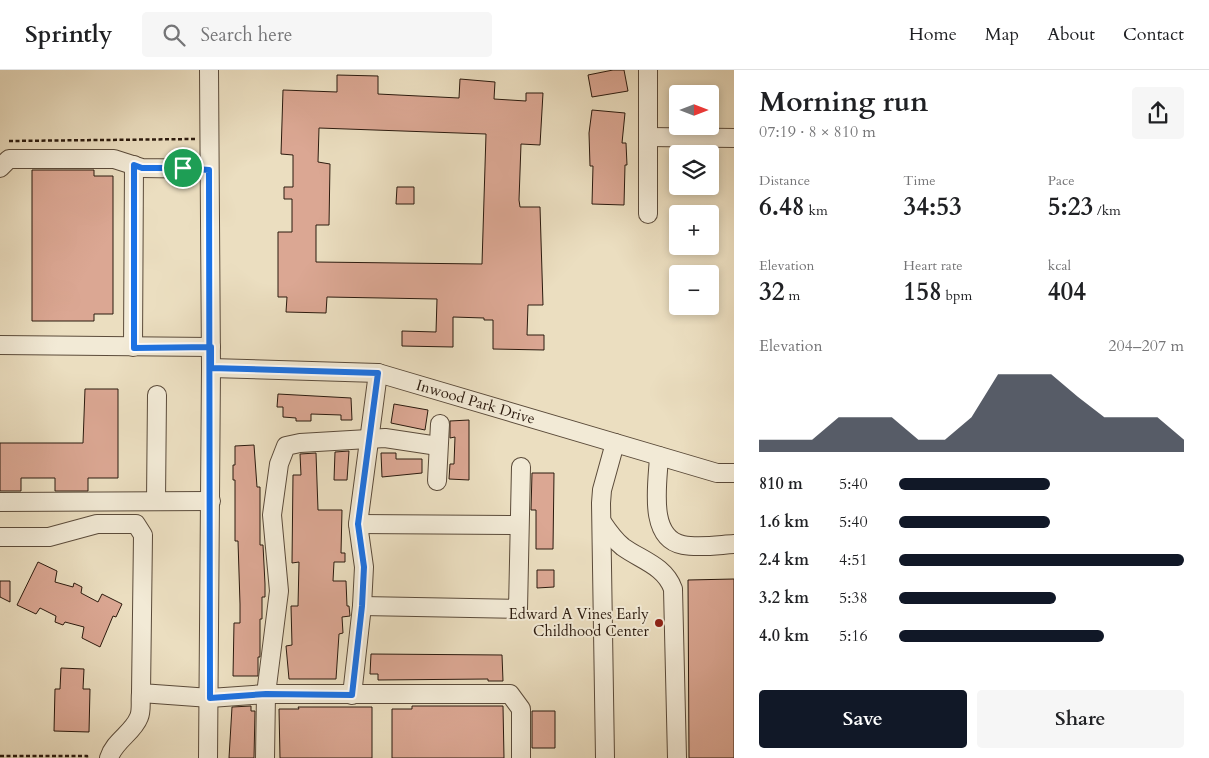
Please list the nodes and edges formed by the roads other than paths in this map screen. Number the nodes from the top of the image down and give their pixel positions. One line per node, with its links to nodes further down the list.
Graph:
1 (209, 70): 7 (street)
2 (648, 70): 3 (street)
3 (648, 137): 4 (street); 8 (street)
4 (734, 138)
5 (134, 165): 6 (street); 7 (street); 11 (street)
6 (0, 168)
7 (209, 170): 10 (street)
8 (648, 214)
9 (0, 345): 11 (street)
10 (211, 347): 11 (street); 12 (street)
11 (134, 348)
12 (211, 368): 13 (street, Inwood Park Drive); 23 (street)
13 (378, 373): 16 (street); 17 (street, Inwood Park Drive)
14 (157, 395): 24 (street)
15 (440, 424): 18 (street)
16 (369, 440): 18 (street); 27 (street); 33 (street)
17 (615, 443): 19 (street, Inwood Park Drive); 26 (street)
18 (438, 446): 22 (street)
19 (659, 456): 21 (street, Inwood Park Drive); 30 (street)
20 (521, 467): 28 (street)
21 (734, 473)
22 (437, 481)
23 (211, 500): 24 (street); 35 (street)
24 (156, 501): 25 (street)
25 (0, 502)
26 (602, 522): 40 (street); 41 (street)
27 (358, 524): 28 (street); 31 (street)
28 (519, 525): 31 (street)
29 (0, 538): 32 (street)
30 (734, 544)
31 (362, 606): 34 (street)
32 (141, 693): 35 (street); 36 (street)
33 (266, 694): 34 (street); 35 (street); 38 (street)
34 (352, 695): 39 (street)
35 (210, 698): 37 (street)
36 (109, 758)
37 (208, 758)
38 (265, 758)
39 (521, 758)
40 (605, 758)
41 (676, 758)

